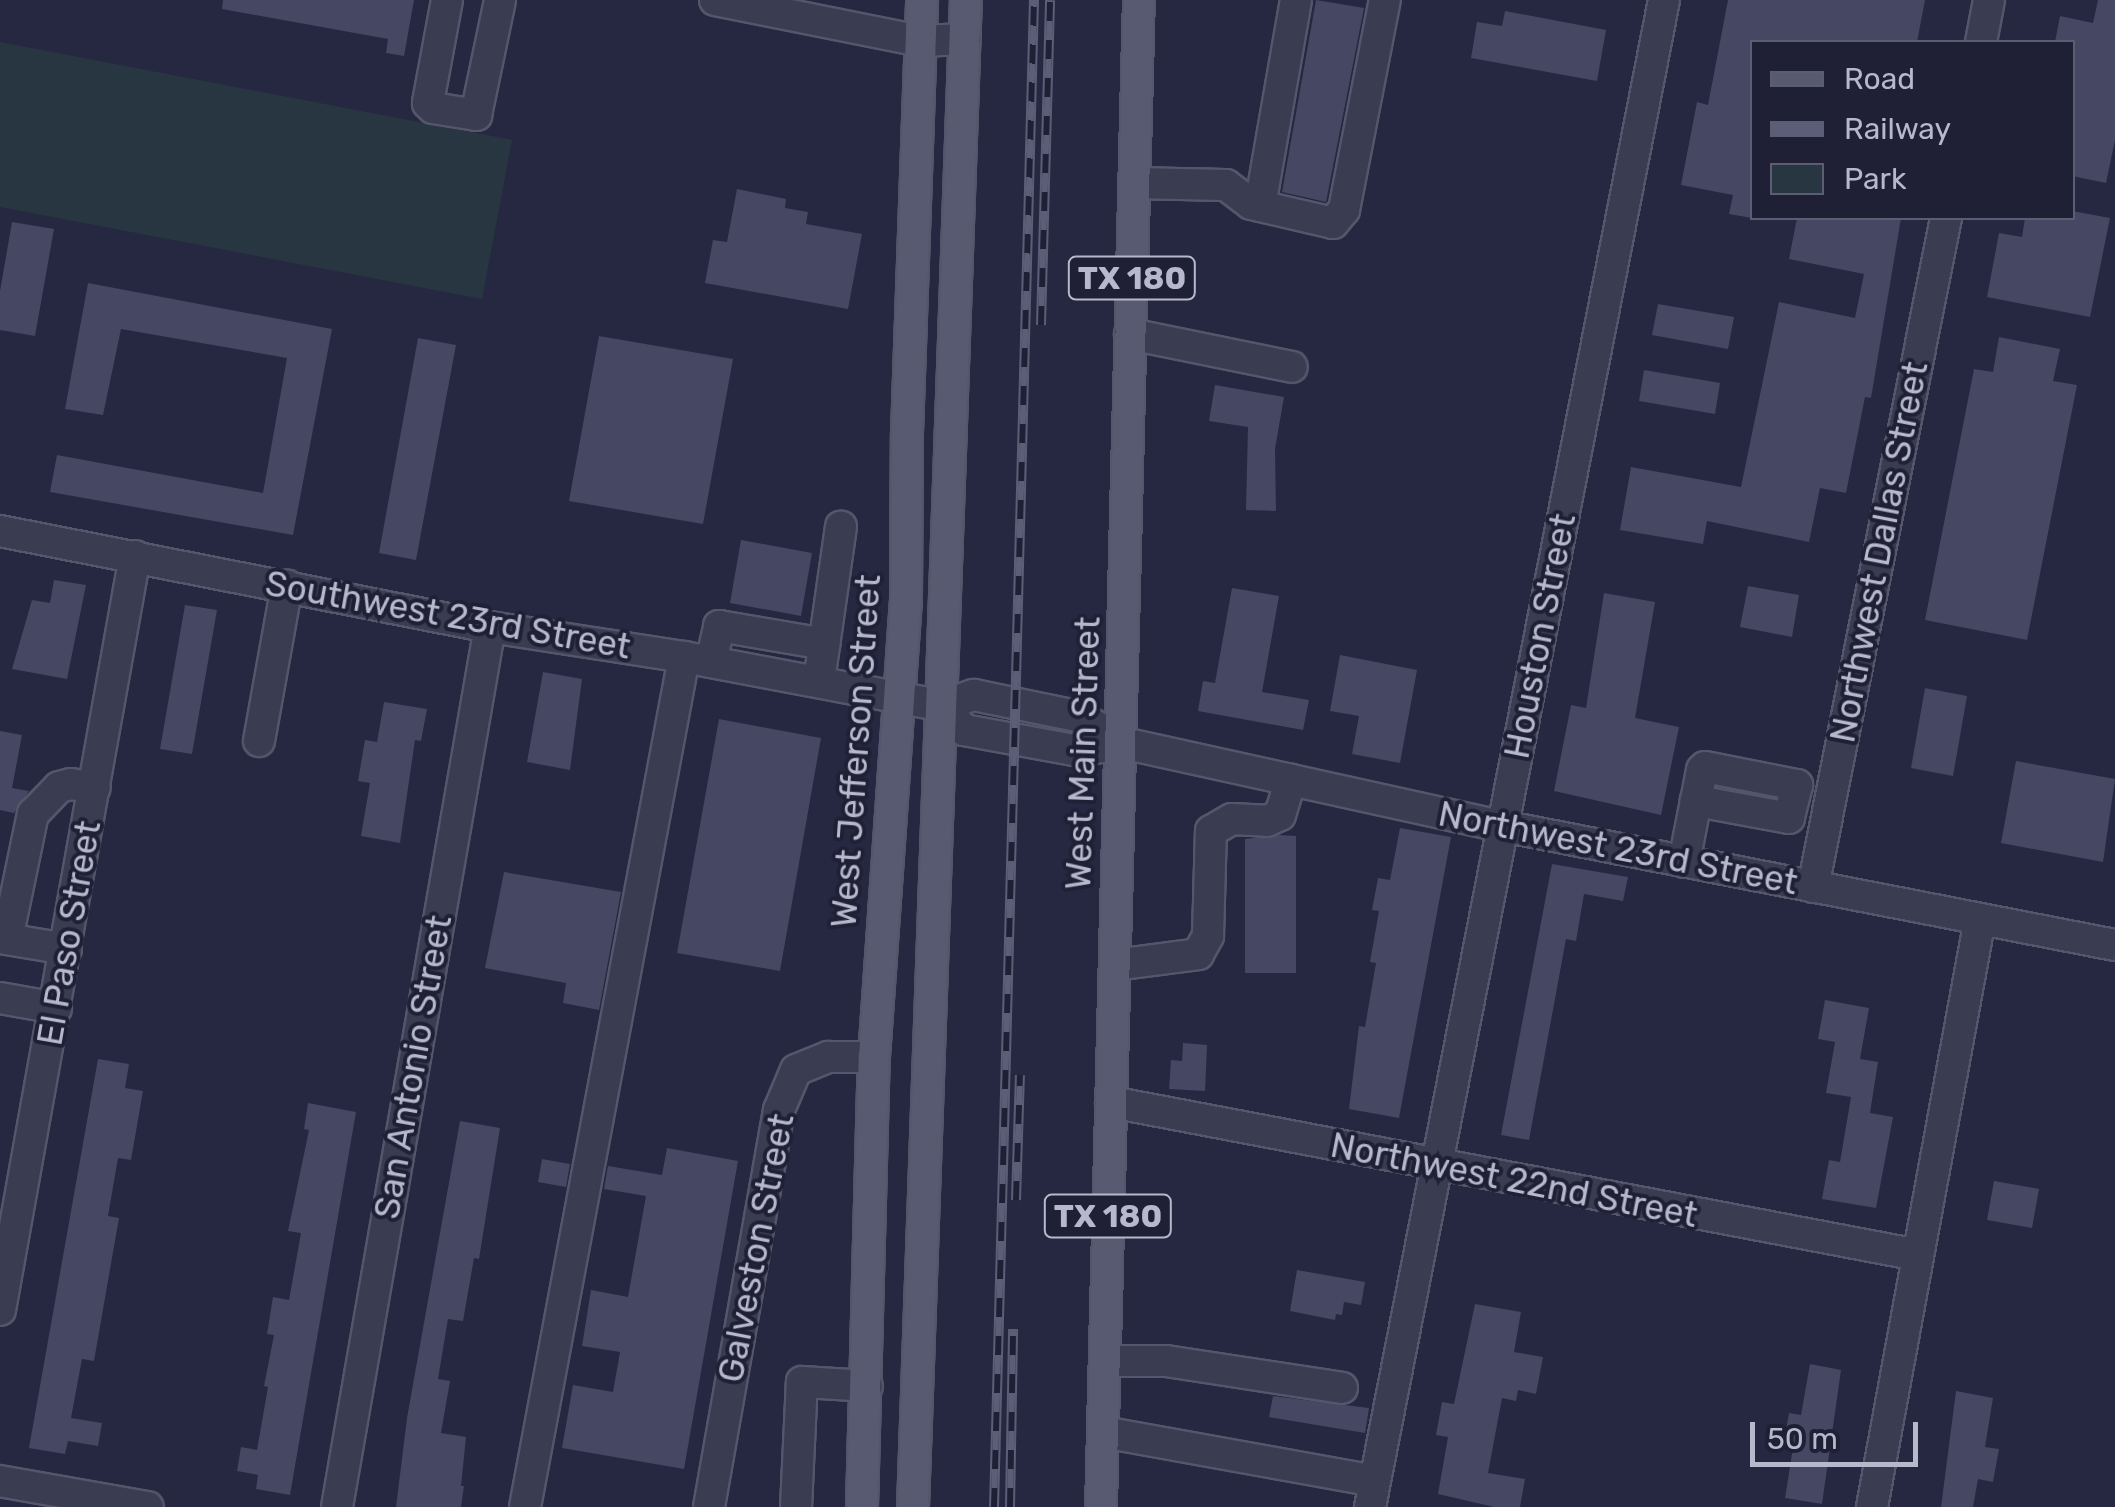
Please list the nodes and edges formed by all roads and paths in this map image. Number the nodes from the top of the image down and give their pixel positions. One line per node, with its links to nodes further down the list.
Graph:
1 (447, 0): 2 (street)
2 (500, 0)
3 (715, 0): 13 (street)
4 (922, 0): 13 (main road, West Jefferson Street)
5 (966, 0): 11 (main road)
6 (1138, 0): 14 (main road, West Main Street / TX 180)
7 (1296, 0): 15 (street)
8 (1385, 0): 15 (street)
9 (1664, 0): 36 (street, Houston Street)
10 (1989, 0): 12 (street)
11 (964, 39): 13 (street); 18 (main road)
12 (1981, 40)
13 (922, 41): 19 (main road, West Jefferson Street)
14 (1134, 183): 15 (street); 17 (main road, West Main Street / TX 180)
15 (1260, 206)
16 (1946, 220): 38 (street, Northwest Dallas Street)
17 (1130, 334): 20 (street); 32 (main road, West Main Street / TX 180)
18 (954, 356): 19 (main road); 30 (main road)
19 (910, 358): 29 (main road, West Jefferson Street)
20 (1292, 367)
21 (841, 527): 26 (street)
22 (0, 531): 23 (street, Southwest 23rd Street)
23 (134, 556): 24 (street, Southwest 23rd Street); 34 (street, El Paso Street)
24 (287, 586): 25 (street, Southwest 23rd Street); 31 (street)
25 (490, 627): 27 (street, Southwest 23rd Street); 58 (street, San Antonio Street)
26 (824, 644): 27 (street); 28 (street)
27 (698, 660): 28 (street, Southwest 23rd Street); 59 (street)
28 (819, 681): 29 (street, Southwest 23rd Street)
29 (896, 695): 30 (street, Northwest 23rd Street); 46 (main road, West Jefferson Street)
30 (944, 706): 32 (street, Northwest 23rd Street); 63 (main road)
31 (258, 741)
32 (1123, 742): 33 (street, Northwest 23rd Street); 43 (main road, West Main Street / TX 180)
33 (1291, 780): 36 (street, Northwest 23rd Street); 43 (street)
34 (95, 788): 40 (street); 42 (street, El Paso Street)
35 (1696, 801): 37 (street)
36 (1502, 826): 37 (street, Northwest 23rd Street); 48 (street, Houston Street)
37 (1684, 862): 38 (street, Northwest 23rd Street)
38 (1813, 887): 39 (street, Northwest 23rd Street)
39 (1980, 920): 41 (street, Northwest 23rd Street); 49 (street)
40 (4, 938): 42 (street)
41 (2115, 945)
42 (66, 949): 45 (street, El Paso Street)
43 (1115, 965): 47 (main road, West Main Street / TX 180)
44 (0, 998): 45 (street)
45 (56, 1008): 50 (street, El Paso Street)
46 (874, 1057): 52 (main road, West Jefferson Street); 60 (street, Galveston Street)
47 (1111, 1102): 48 (street, Northwest 22nd Street); 51 (main road, West Main Street / TX 180)
48 (1434, 1166): 49 (street, Northwest 22nd Street); 56 (street, Houston Street)
49 (1918, 1255): 65 (street)
50 (0, 1310)
51 (1105, 1361): 53 (street); 54 (main road, West Main Street / TX 180)
52 (867, 1386): 61 (street); 62 (main road, West Jefferson Street)
53 (1342, 1388)
54 (1103, 1432): 56 (street); 64 (main road, West Main Street / TX 180)
55 (0, 1481): 57 (street)
56 (1372, 1494)
57 (148, 1507)
58 (336, 1507)
59 (526, 1507)
60 (709, 1507)
61 (796, 1507)
62 (862, 1507)
63 (913, 1507)
64 (1101, 1507)
65 (1872, 1507)

